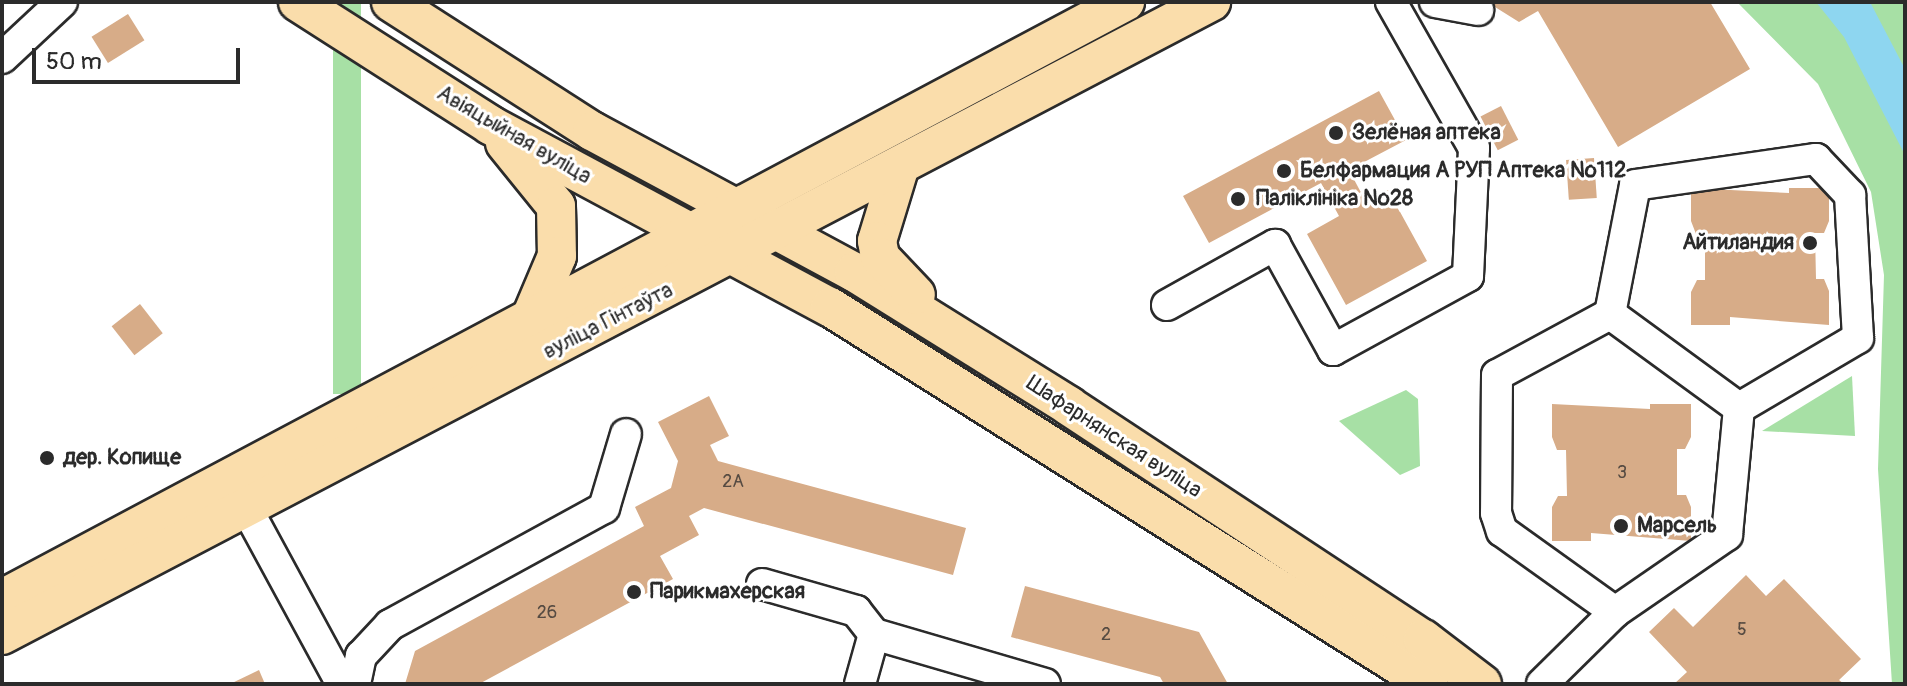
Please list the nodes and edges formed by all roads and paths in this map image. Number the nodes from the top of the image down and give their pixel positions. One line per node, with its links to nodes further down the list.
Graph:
1 (62, 2): 9 (street)
2 (298, 2): 10 (main road, Авіяцыйная вуліца)
3 (391, 2): 12 (main road, Авіяцыйная вуліца)
4 (1125, 2): 12 (main road, вуліца Гінтаўта)
5 (1211, 2): 11 (main road, вуліца Гінтаўта)
6 (1391, 2): 16 (street)
7 (1435, 2): 8 (street)
8 (1478, 10)
9 (2, 58)
10 (490, 125): 13 (main road, Авіяцыйная вуліца); 18 (main road)
11 (899, 169): 14 (main road, вуліца Гінтаўта); 19 (main road)
12 (734, 210): 13 (main road, вуліца Гінтаўта); 14 (main road, Шафарнянская вуліца)
13 (691, 232): 15 (main road, Авіяцыйная вуліца); 18 (main road, вуліца Гінтаўта)
14 (778, 233): 15 (main road, вуліца Гінтаўта); 19 (main road, Шафарнянская вуліца)
15 (738, 254): 22 (main road, вуліца Гінтаўта); 28 (main road, Шафарнянская вуліца)
16 (1167, 305)
17 (1610, 314): 20 (street); 20 (street); 25 (street)
18 (532, 315): 22 (main road, вуліца Гінтаўта)
19 (950, 333): 28 (main road, Шафарнянская вуліца)
20 (1739, 408): 25 (street)
21 (626, 434): 31 (street)
22 (239, 494): 24 (main road, вуліца Гінтаўта); 27 (main road, вуліца Гінтаўта); 30 (street)
23 (762, 584): 26 (street)
24 (2, 599)
25 (1615, 612): 35 (street)
26 (874, 634): 29 (street); 32 (street)
27 (2, 635)
28 (1413, 669): 34 (main road, Шафарнянская вуліца)
29 (998, 678): 33 (street)
30 (342, 684)
31 (355, 684)
32 (860, 684)
33 (1045, 684)
34 (1482, 684)
35 (1542, 684)

